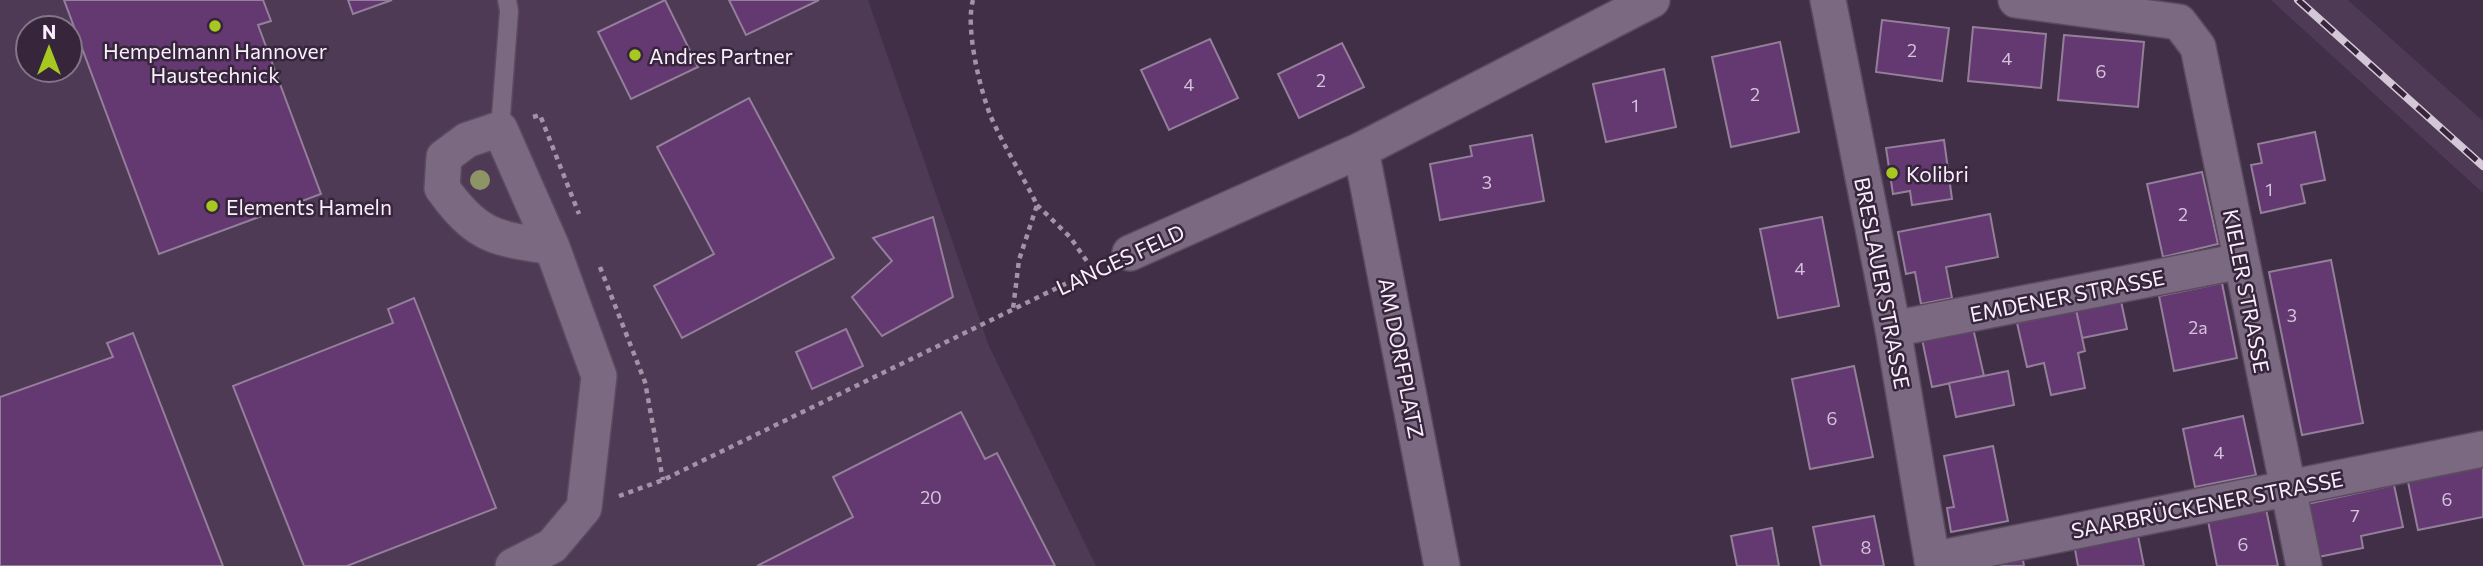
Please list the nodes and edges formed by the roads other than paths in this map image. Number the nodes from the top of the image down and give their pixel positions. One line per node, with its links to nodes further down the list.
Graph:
1 (507, 0): 5 (lane)
2 (1652, 0): 6 (street, LANGES FELD)
3 (1829, 0): 10 (street, BRESLAUER STRASSE)
4 (2016, 0): 9 (street, KIELER STRASSE)
5 (500, 129): 7 (street); 7 (street)
6 (1361, 150): 8 (street, LANGES FELD); 15 (street, AM DORFPLATZ)
7 (552, 247): 14 (street)
8 (1130, 253)
9 (2241, 261): 10 (street, EMDENER STRASSE); 12 (street, KIELER STRASSE)
10 (1893, 330): 13 (street, BRESLAUER STRASSE)
11 (2483, 449): 12 (street, SAARBRÜCKENER STRASSE)
12 (2287, 487): 13 (street, SAARBRÜCKENER STRASSE); 16 (street, KIELER STRASSE)
13 (1933, 563)
14 (513, 566)
15 (1442, 566)
16 (2304, 566)

